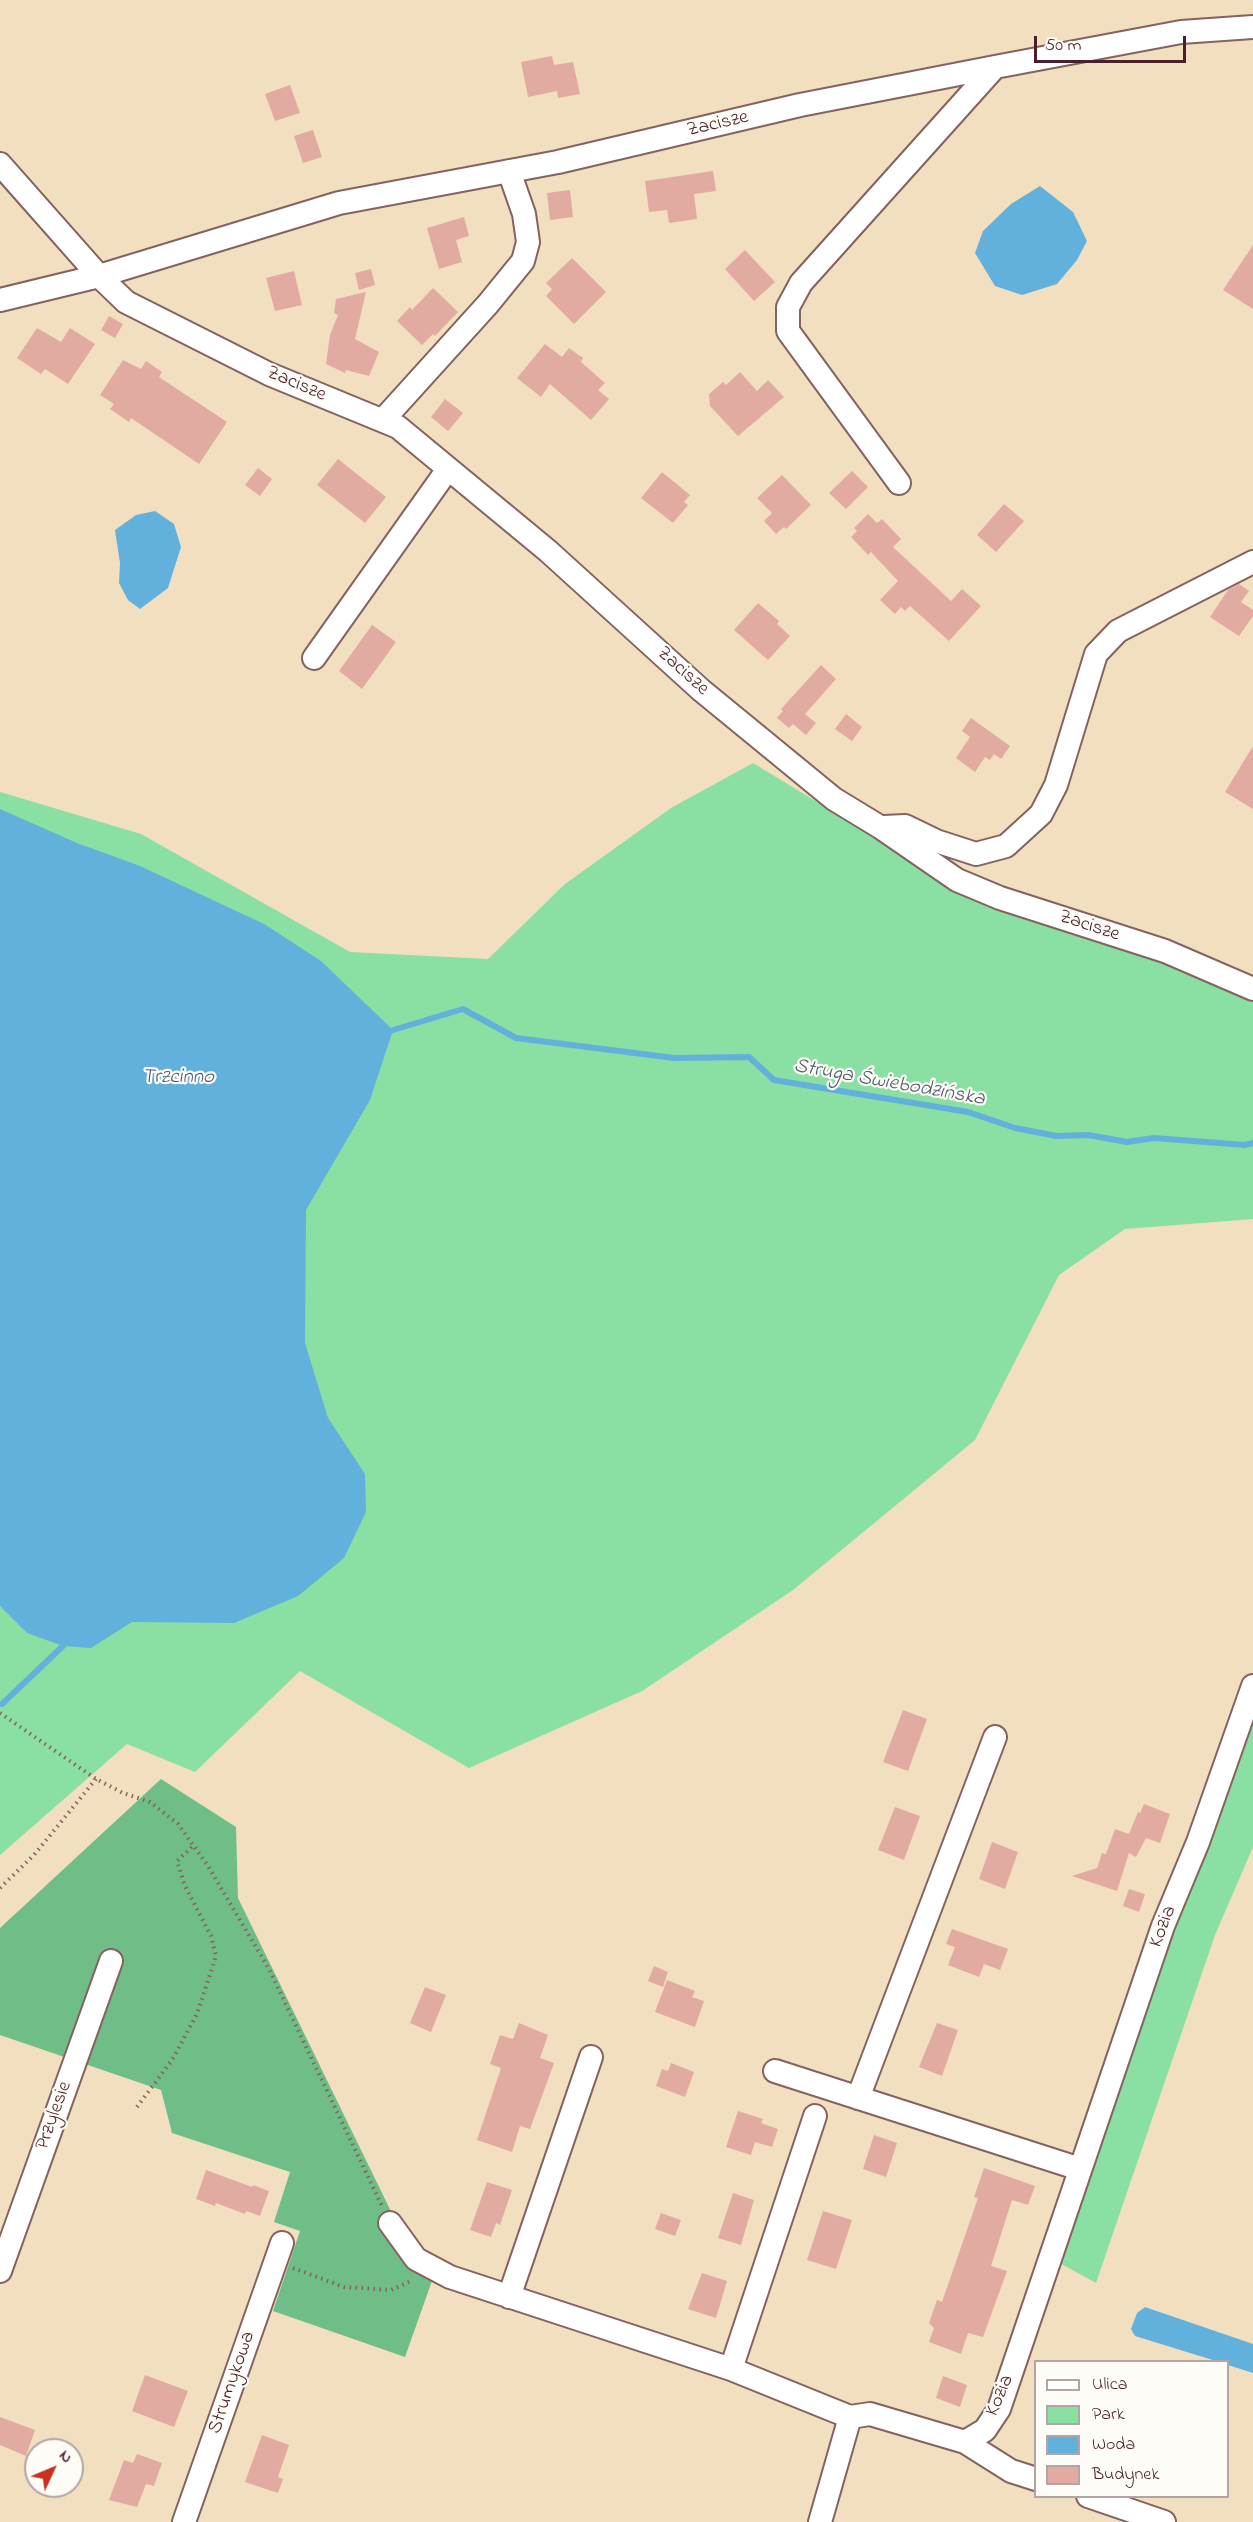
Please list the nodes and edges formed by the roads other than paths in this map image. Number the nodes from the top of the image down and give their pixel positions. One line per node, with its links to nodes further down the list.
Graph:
1 (1253, 27): 2 (street, Zacisze)
2 (995, 67): 4 (street, Zacisze); 9 (street)
3 (0, 164): 5 (street)
4 (509, 171): 5 (street, Zacisze); 7 (street)
5 (99, 276): 6 (street); 7 (street, Zacisze)
6 (0, 300)
7 (383, 420): 8 (street, Zacisze)
8 (448, 469): 11 (street); 12 (street, Zacisze)
9 (899, 483)
10 (1253, 562): 12 (street)
11 (314, 658)
12 (880, 827): 13 (street, Zacisze)
13 (1253, 989)
14 (1253, 1686): 21 (street, Kozia)
15 (994, 1737): 19 (street)
16 (111, 1961): 24 (street, Przylesie)
17 (591, 2057): 25 (street)
18 (775, 2071): 19 (street)
19 (858, 2098): 21 (street)
20 (815, 2116): 26 (street)
21 (1080, 2169): 28 (street, Kozia)
22 (390, 2223): 25 (street)
23 (279, 2252): 32 (street, Strumykowa)
24 (0, 2271)
25 (509, 2297): 26 (street)
26 (731, 2368): 27 (street)
27 (850, 2417): 28 (street); 31 (street)
28 (964, 2442): 29 (street)
29 (1034, 2479)
30 (1094, 2498): 33 (street)
31 (824, 2521)
32 (184, 2522)
33 (1164, 2522)

